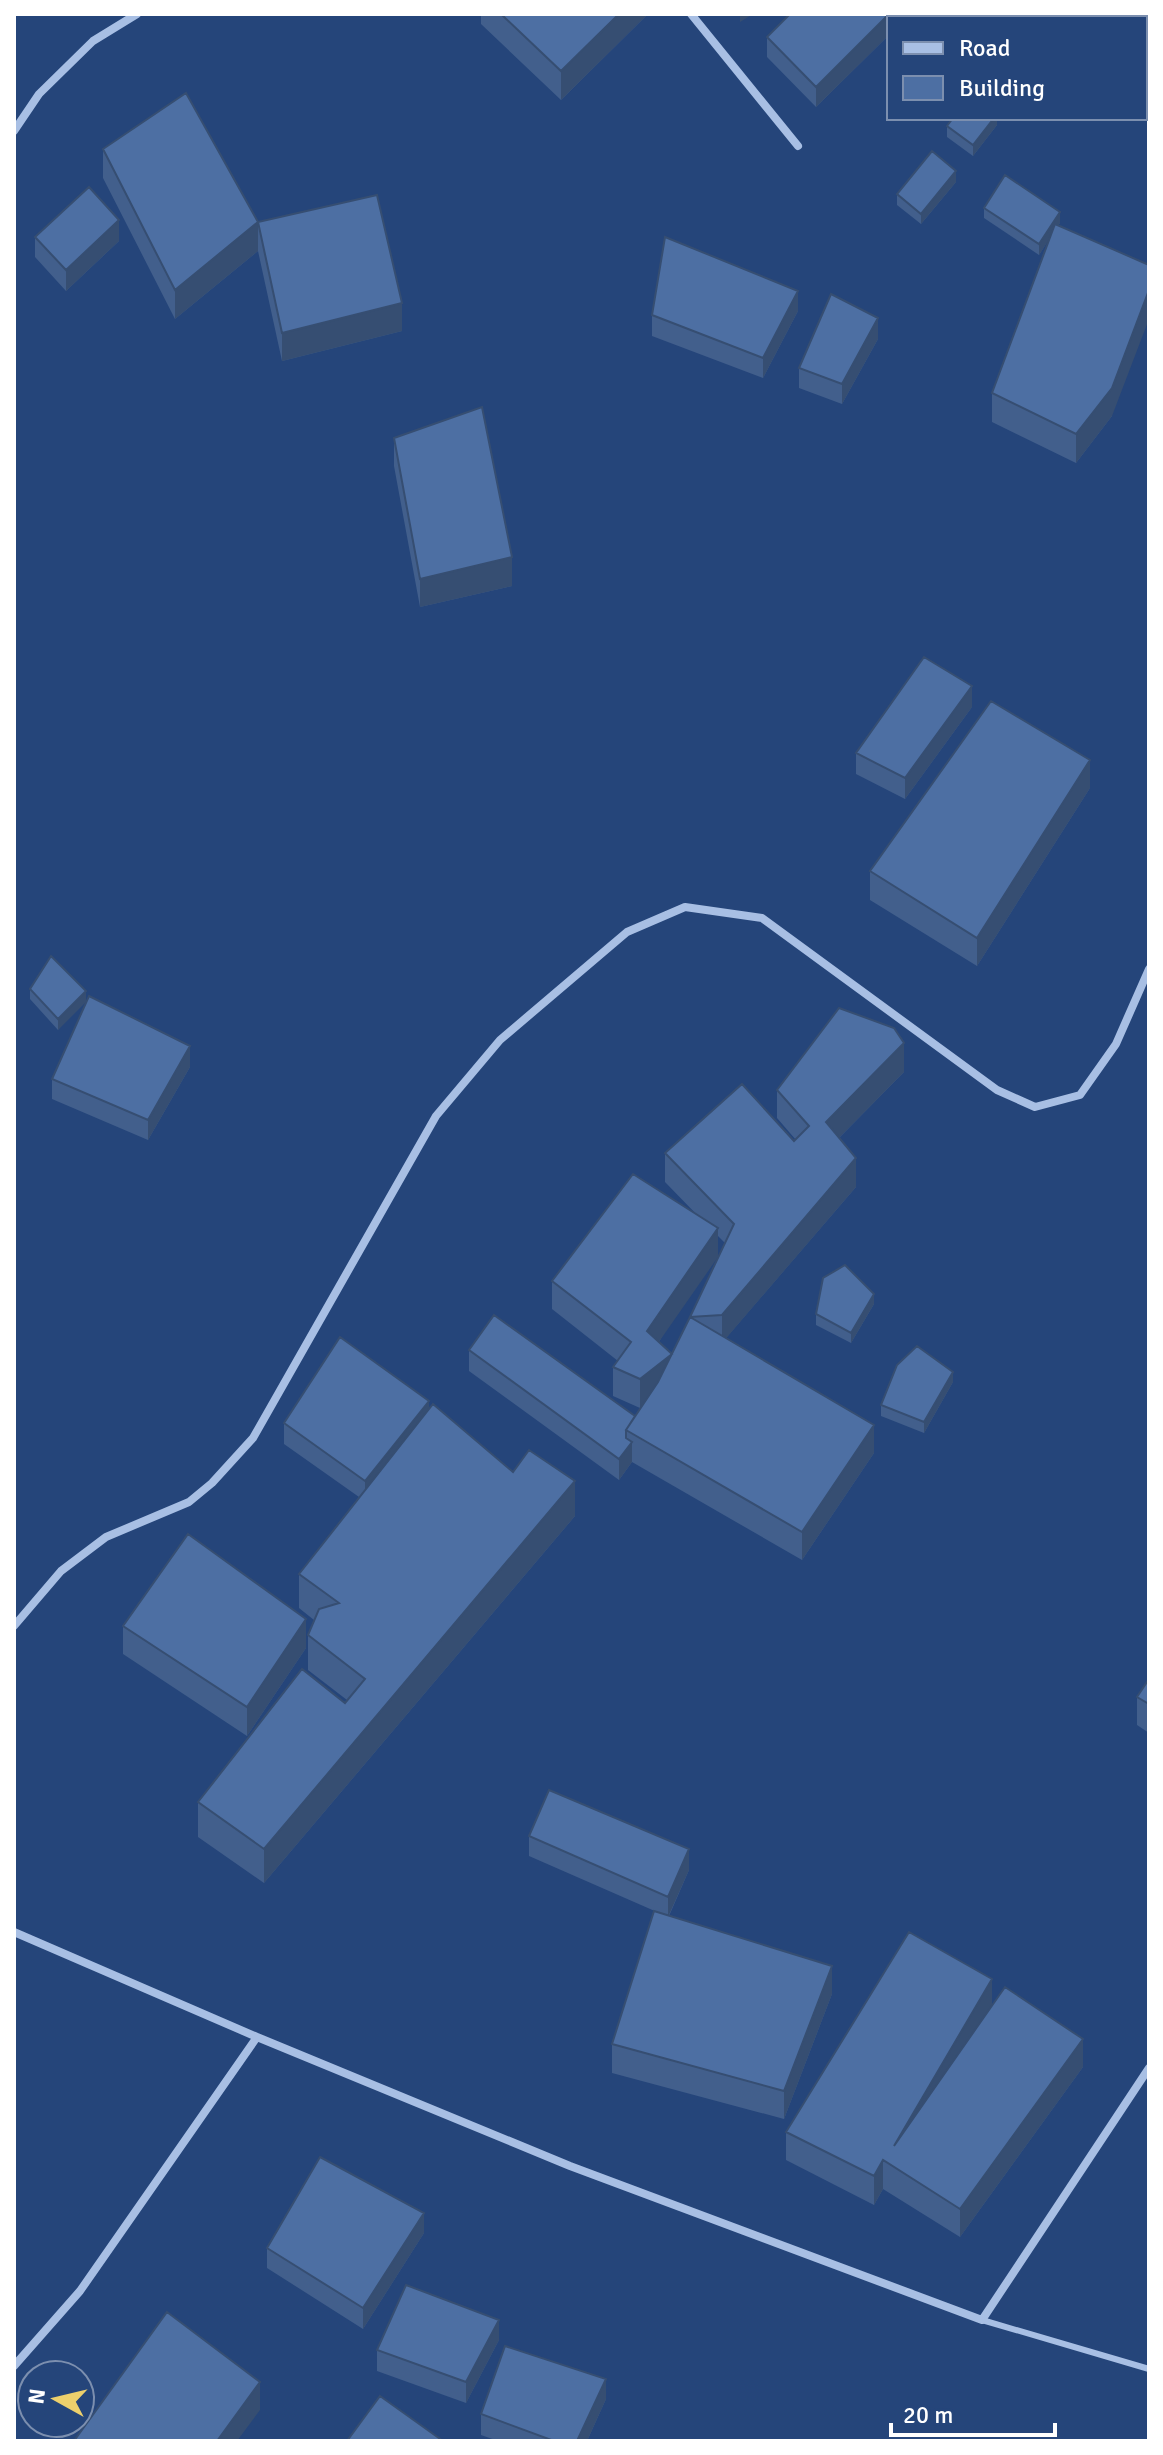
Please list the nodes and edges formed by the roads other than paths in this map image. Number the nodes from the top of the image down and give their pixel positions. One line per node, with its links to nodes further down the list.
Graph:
1 (137, 14): 3 (street)
2 (691, 14): 4 (street)
3 (14, 131)
4 (798, 146)
5 (1149, 969): 6 (street)
6 (14, 1626)
7 (14, 1932): 8 (street)
8 (257, 2037): 10 (street); 11 (street)
9 (1149, 2068): 10 (street)
10 (982, 2320): 12 (lane)
11 (14, 2366)
12 (1149, 2369)

